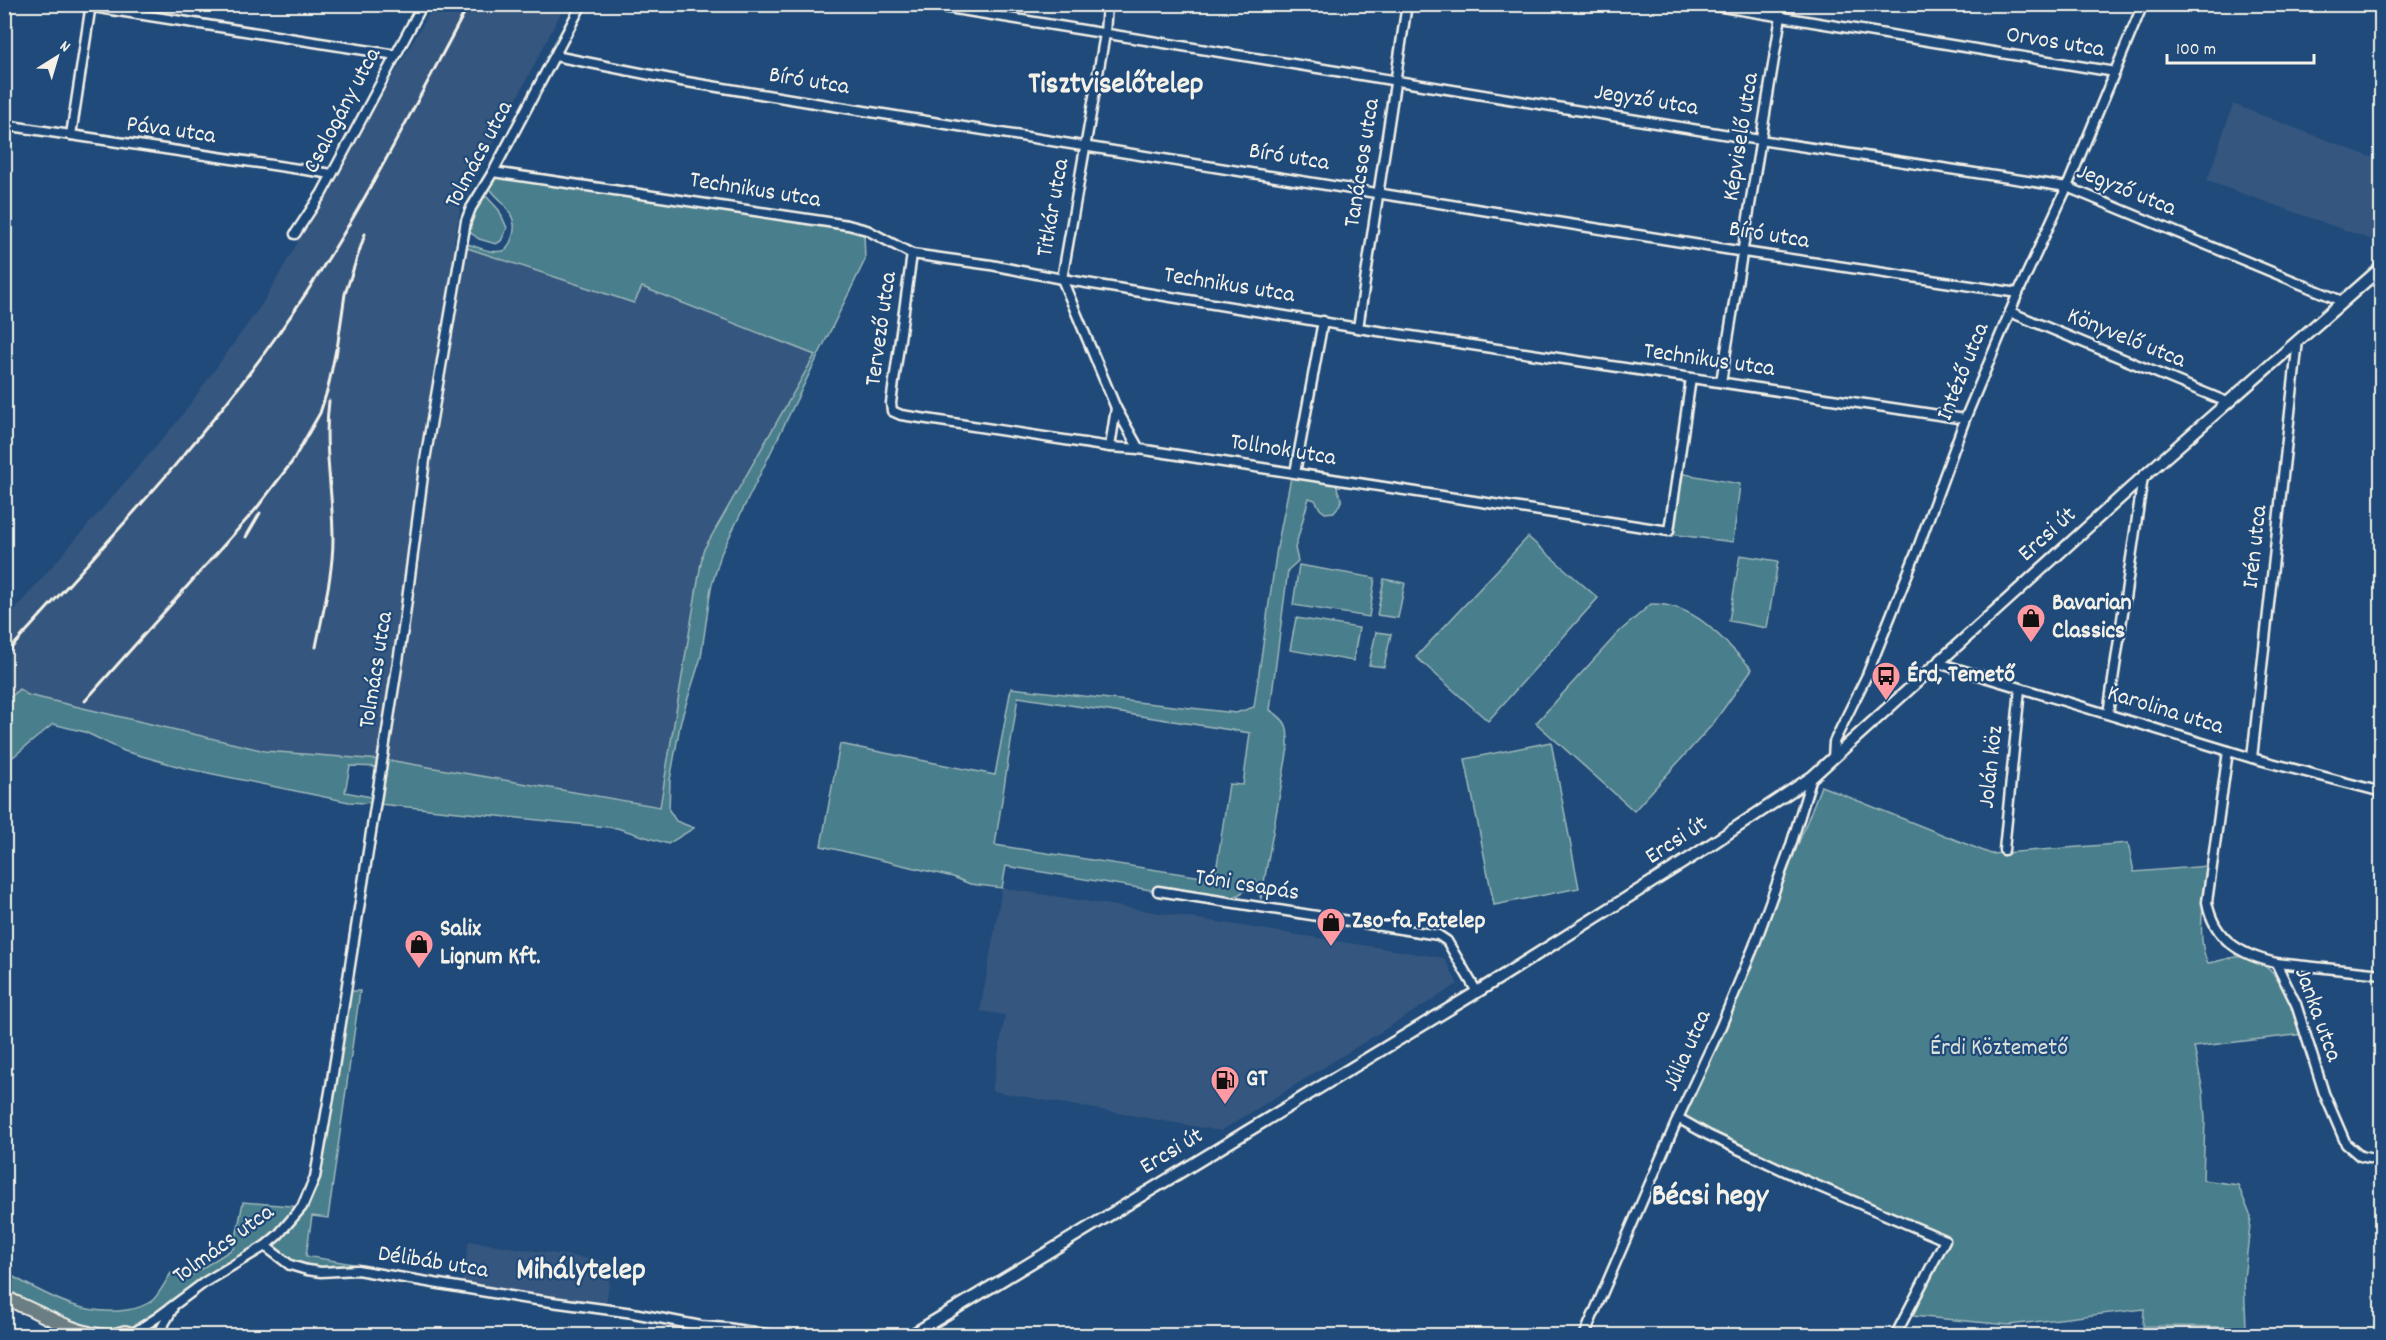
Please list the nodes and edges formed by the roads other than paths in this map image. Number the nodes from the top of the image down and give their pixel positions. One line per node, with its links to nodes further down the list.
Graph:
1 (74, 4): 10 (street)
2 (423, 4): 13 (street, Csalogány utca)
3 (582, 4): 14 (street, Tolmács utca)
4 (924, 4): 12 (street, Jegyző utca)
5 (1107, 4): 12 (street, Titkár utca)
6 (1407, 4): 16 (street, Tanácsos utca)
7 (1704, 4): 11 (street, Orvos utca)
8 (1783, 4): 11 (street, Képviselő utca)
9 (2143, 4): 15 (street, Intéző utca)
10 (91, 6): 13 (street); 18 (street)
11 (1781, 16): 15 (street, Orvos utca); 19 (street, Képviselő utca)
12 (1105, 34): 16 (street, Jegyző utca); 20 (street, Titkár utca)
13 (396, 55): 22 (street, Csalogány utca)
14 (555, 56): 20 (street, Bíró utca); 21 (street, Tolmács utca)
15 (2115, 72): 23 (street, Intéző utca)
16 (1396, 81): 19 (street, Jegyző utca); 24 (street, Tanácsos utca)
17 (4, 125): 18 (street, Páva utca)
18 (70, 135): 22 (street, Páva utca)
19 (1760, 140): 23 (street, Jegyző utca); 26 (street, Képviselő utca)
20 (1085, 145): 24 (street, Bíró utca); 29 (street, Titkár utca)
21 (493, 172): 27 (street, Technikus utca); 61 (street, Tolmács utca)
22 (332, 174): 25 (street, Csalogány utca)
23 (2067, 187): 30 (street, Intéző utca); 31 (street, Jegyző utca)
24 (1379, 193): 26 (street, Bíró utca); 34 (street, Tanácsos utca)
25 (295, 234)
26 (1744, 252): 30 (street, Bíró utca); 37 (street, Képviselő utca)
27 (912, 254): 29 (street, Technikus utca); 40 (street, Tervező utca)
28 (2382, 267): 31 (main road, Ercsi út)
29 (1062, 279): 33 (street, Technikus utca); 39 (street, Titkár utca)
30 (2018, 293): 32 (street, Intéző utca)
31 (2342, 301): 35 (main road, Ercsi út)
32 (2010, 312): 38 (street, Könyvelő utca); 41 (street, Intéző utca)
33 (1323, 321): 34 (street, Technikus utca); 44 (street)
34 (1358, 328): 36 (street, Technikus utca)
35 (2298, 340): 38 (main road, Ercsi út); 51 (street, Irén utca)
36 (1691, 378): 37 (street, Technikus utca); 44 (street, Tollnok utca)
37 (1722, 382): 41 (street, Technikus utca)
38 (2228, 402): 45 (main road, Ercsi út)
39 (1116, 408): 42 (street); 43 (street, Titkár utca)
40 (892, 411): 42 (street, Tollnok utca)
41 (1965, 419): 50 (street, Intéző utca)
42 (1110, 447): 43 (street, Tollnok utca)
43 (1139, 449): 44 (street, Tollnok utca)
44 (1294, 473)
45 (2143, 477): 46 (main road, Ercsi út); 48 (street)
46 (1938, 663): 47 (street, Karolina utca); 50 (main road, Ercsi út)
47 (2020, 688): 48 (street, Karolina utca); 54 (street, Jolán köz)
48 (2108, 714): 49 (street, Karolina utca)
49 (2228, 751): 51 (street, Karolina utca); 56 (street, Janka utca)
50 (1833, 758): 52 (main road, Ercsi út)
51 (2252, 758): 53 (street, Karolina utca)
52 (1812, 777): 58 (main road, Ercsi út); 59 (street, Júlia utca)
53 (2382, 792)
54 (2004, 850)
55 (1158, 891): 58 (street, Tóni csapás)
56 (2276, 963): 57 (street); 60 (street, Janka utca)
57 (2382, 974)
58 (1477, 992): 70 (main road, Ercsi út)
59 (1678, 1118): 71 (street, Júlia utca); 72 (street)
60 (2382, 1161)
61 (265, 1246): 64 (street, Tolmács utca); 69 (street, Délibáb utca)
62 (4, 1296): 63 (main road)
63 (17, 1302): 66 (main road); 67 (main road)
64 (177, 1304): 65 (street, Tolmács utca); 68 (street, Tolmács utca)
65 (136, 1334): 67 (main road)
66 (69, 1335)
67 (109, 1335)
68 (157, 1335)
69 (778, 1335)
70 (910, 1335)
71 (1584, 1335)
72 (1895, 1335)

